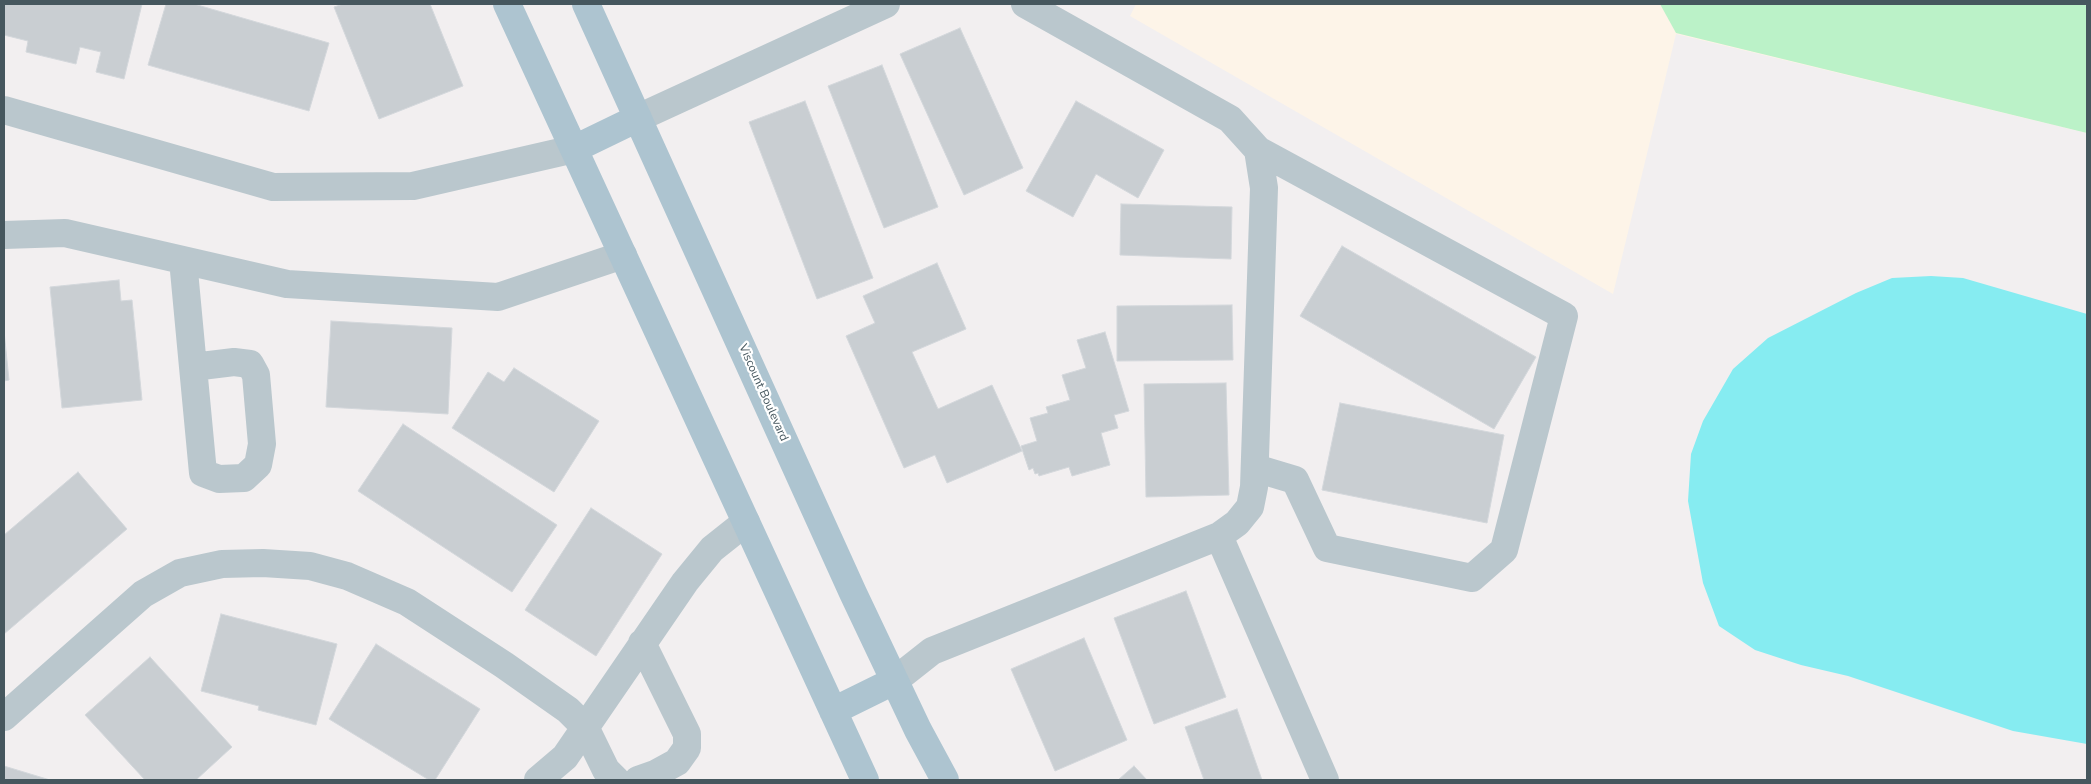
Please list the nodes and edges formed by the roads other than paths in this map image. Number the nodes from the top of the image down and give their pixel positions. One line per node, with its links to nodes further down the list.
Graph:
1 (507, 4): 7 (main road)
2 (586, 4): 6 (main road, Viscount Boulevard)
3 (886, 4): 6 (lane)
4 (1025, 4): 8 (lane)
5 (4, 110): 7 (lane)
6 (638, 118): 7 (main road); 17 (main road, Viscount Boulevard)
7 (574, 149): 10 (main road)
8 (1258, 150): 13 (lane); 13 (lane)
9 (4, 235): 11 (lane)
10 (623, 255): 11 (lane); 14 (main road)
11 (182, 260): 12 (lane)
12 (193, 367)
13 (1255, 468): 15 (lane)
14 (746, 522): 16 (lane); 18 (main road)
15 (1220, 536): 17 (lane); 26 (lane)
16 (642, 643): 20 (lane); 23 (lane)
17 (894, 681): 18 (main road); 25 (main road, Viscount Boulevard)
18 (833, 712): 24 (main road)
19 (4, 716): 20 (lane)
20 (585, 727): 21 (lane); 22 (lane)
21 (538, 780)
22 (616, 780)
23 (638, 780)
24 (865, 780)
25 (945, 780)
26 (1325, 780)

